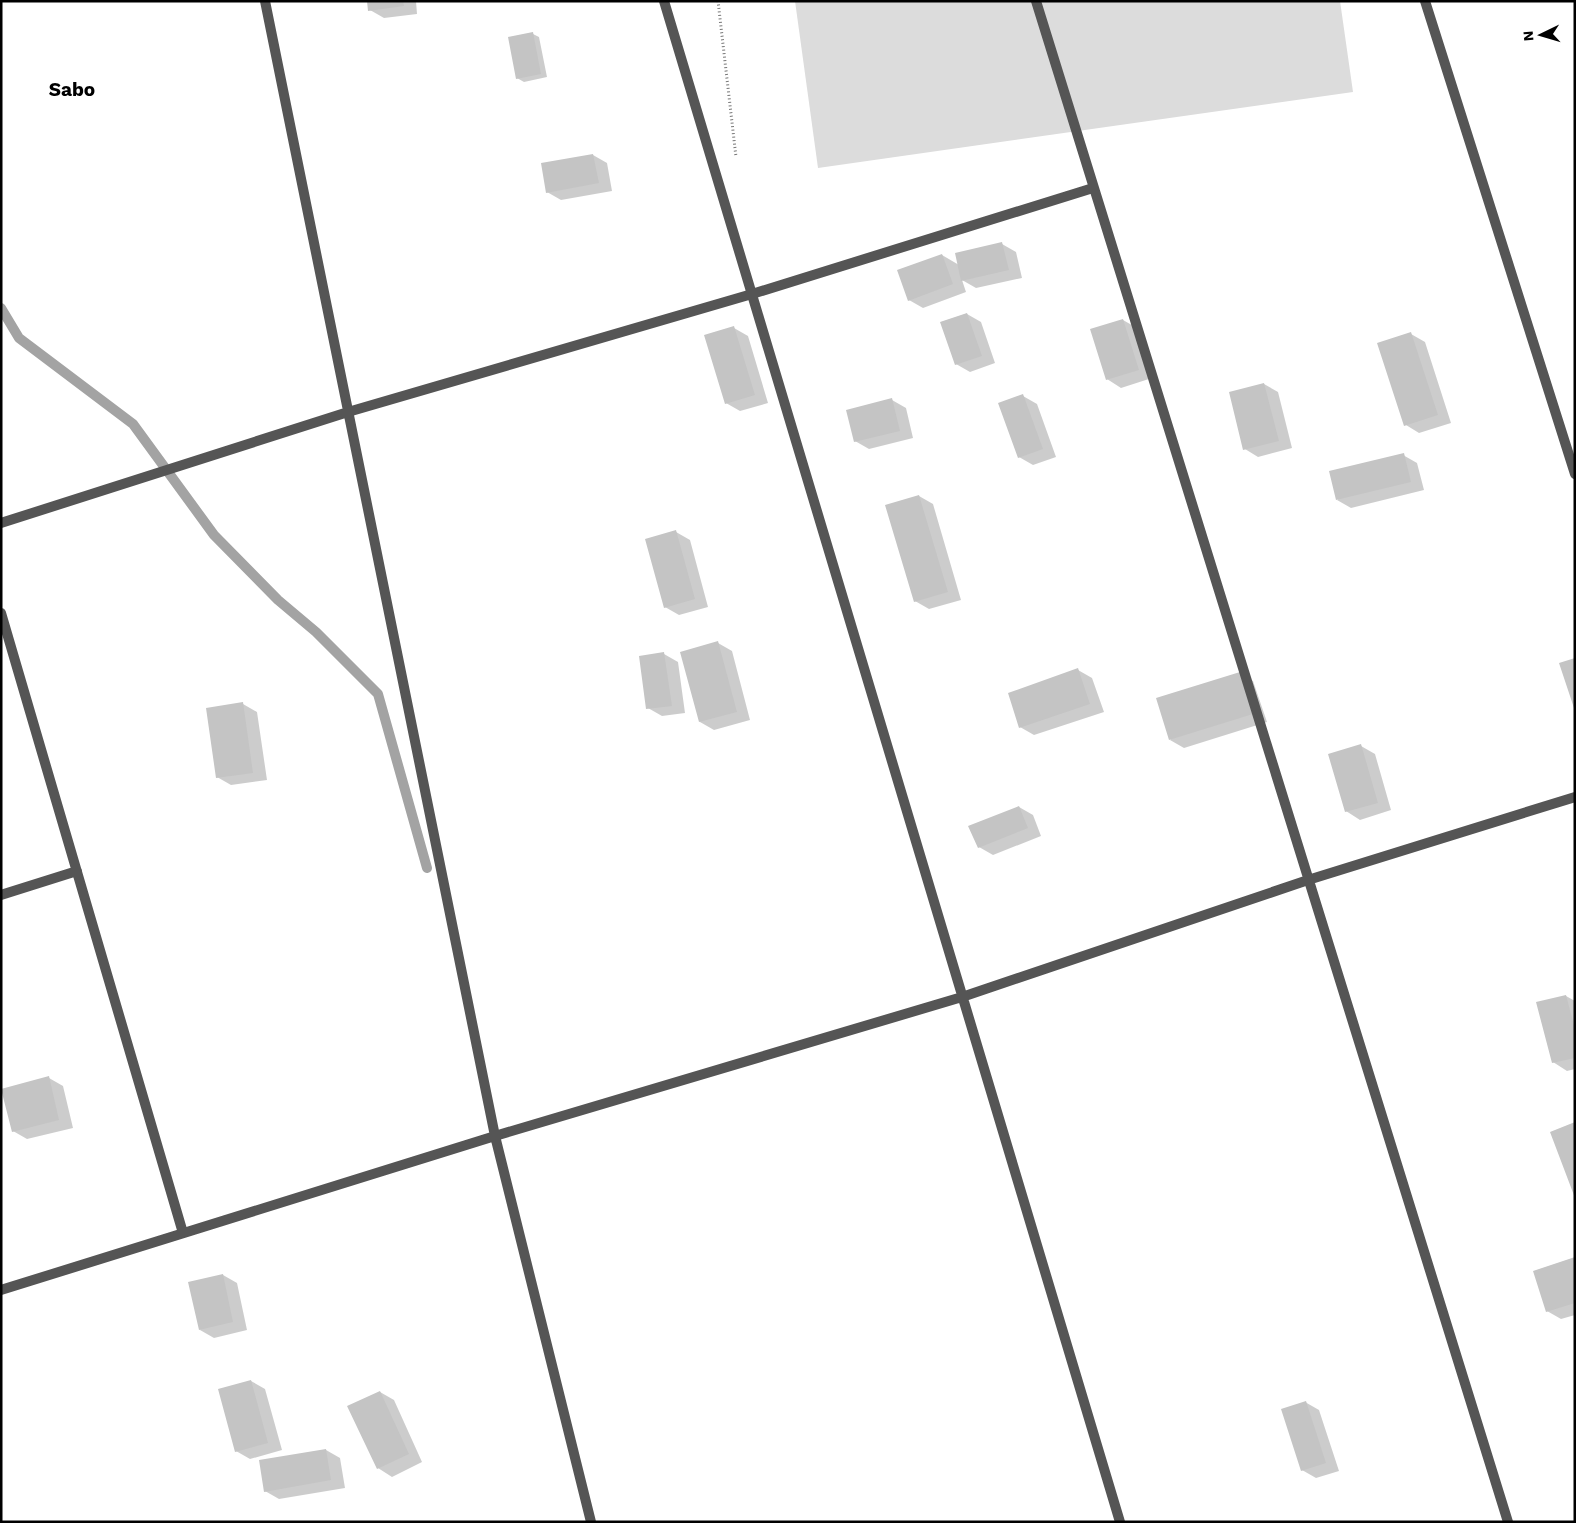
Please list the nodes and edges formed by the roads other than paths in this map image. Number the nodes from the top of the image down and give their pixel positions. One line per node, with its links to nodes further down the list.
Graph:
1 (264, 1): 7 (street)
2 (664, 1): 6 (street)
3 (1036, 1): 5 (street)
4 (1425, 1): 8 (street)
5 (1094, 188): 6 (street); 13 (street)
6 (752, 294): 7 (street); 15 (street)
7 (348, 412): 9 (street); 16 (street)
8 (1575, 474)
9 (1, 523)
10 (1, 613): 12 (street)
11 (1575, 797): 13 (street)
12 (77, 870): 14 (street); 17 (street)
13 (1308, 880): 15 (street); 21 (street)
14 (1, 895)
15 (962, 996): 16 (street); 20 (street)
16 (494, 1136): 17 (street); 19 (street)
17 (183, 1233): 18 (street)
18 (1, 1290)
19 (591, 1522)
20 (1120, 1522)
21 (1508, 1522)

